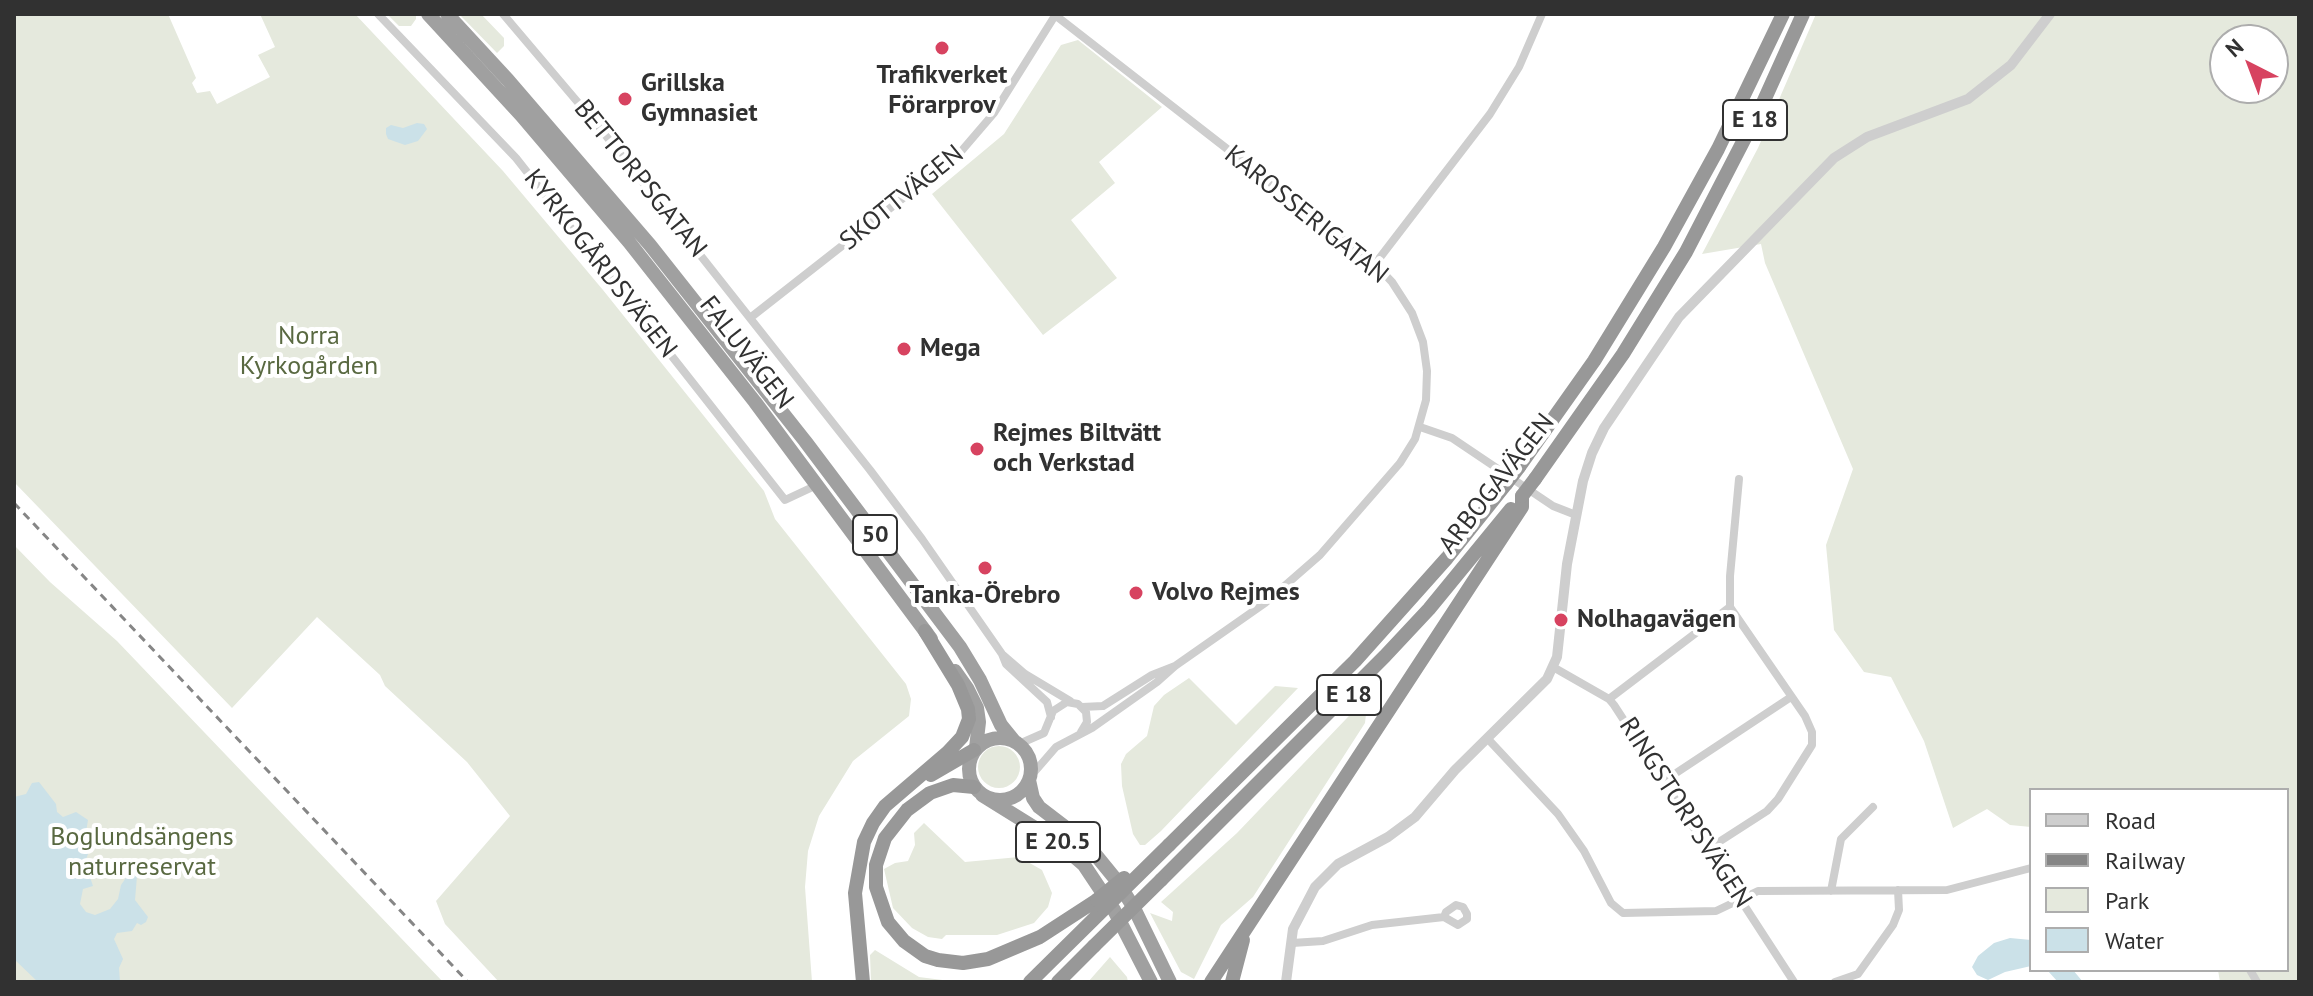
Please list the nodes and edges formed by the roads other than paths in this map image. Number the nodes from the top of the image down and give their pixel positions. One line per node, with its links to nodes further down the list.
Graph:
1 (378, 14): 16 (street, KYRKOGÅRDSVÄGEN)
2 (428, 14): 12 (highway, FALUVÄGEN / 50)
3 (447, 14): 12 (highway, FALUVÄGEN / 50)
4 (503, 14): 11 (street, BETTORPSGATAN)
5 (1542, 14): 10 (street)
6 (1783, 14): 38 (highway, ARBOGAVÄGEN / E 18, bridge)
7 (1803, 14): 17 (highway, ARBOGAVÄGEN / E 18, bridge)
8 (2050, 14): 18 (street)
9 (1055, 15): 10 (street, KAROSSERIGATAN); 11 (street, SKOTTVÄGEN)
10 (1375, 264): 14 (street, KAROSSERIGATAN)
11 (750, 318): 21 (street, BETTORPSGATAN)
12 (707, 328): 13 (highway, FALUVÄGEN / 50)
13 (718, 342): 16 (highway, FALUVÄGEN / 50); 31 (highway, FALUVÄGEN / 50)
14 (1420, 427): 18 (street); 22 (street, KAROSSERIGATAN)
15 (1739, 479): 19 (street)
16 (817, 485): 20 (highway, FALUVÄGEN / 50)
17 (1522, 496): 45 (highway, ARBOGAVÄGEN / E 18, bridge); 47 (highway, E 18)
18 (1576, 515): 23 (street)
19 (1730, 607): 24 (street); 25 (street)
20 (925, 631): 32 (highway, FALUVÄGEN); 35 (highway, 50)
21 (1002, 654): 26 (street, BETTORPSGATAN); 28 (street, BETTORPSGATAN)
22 (1175, 666): 27 (street, KAROSSERIGATAN); 29 (street, KAROSSERIGATAN)
23 (1553, 667): 25 (street, RINGSTORPSVÄGEN); 30 (street)
24 (1791, 697): 34 (street); 39 (street)
25 (1609, 699): 34 (street, RINGSTORPSVÄGEN)
26 (1070, 701): 27 (street); 28 (street)
27 (1082, 707): 29 (street)
28 (1051, 717): 31 (street)
29 (1081, 733): 33 (street, KAROSSERIGATAN)
30 (1487, 738): 43 (street); 48 (street)
31 (1016, 742): 32 (highway, 50); 33 (highway, E 20.5)
32 (975, 749): 35 (highway, 50); 36 (highway)
33 (1029, 778): 36 (highway, E 18); 45 (highway, E 20.5)
34 (1664, 781): 39 (street, RINGSTORPSVÄGEN)
35 (909, 785): 49 (highway, 50)
36 (978, 791): 44 (highway, E 18); 45 (highway, E 20.5)
37 (1873, 807): 42 (street)
38 (1169, 845): 44 (highway, E 18, bridge); 44 (highway, ARBOGAVÄGEN / E 18, bridge)
39 (1708, 849): 43 (street, RINGSTORPSVÄGEN)
40 (2029, 869): 41 (street)
41 (1898, 890): 42 (street); 58 (street)
42 (1831, 891): 43 (street)
43 (1741, 899): 57 (street, RINGSTORPSVÄGEN)
44 (1100, 905): 50 (highway, E 18)
45 (1128, 914): 51 (highway, E 18, bridge); 52 (highway, E 20.5); 53 (highway, E 20.5)
46 (1444, 917): 48 (street)
47 (1243, 932): 54 (highway, E 18); 55 (highway, E 18)
48 (1292, 943): 56 (street)
49 (863, 982)
50 (1030, 982)
51 (1058, 982)
52 (1151, 982)
53 (1170, 982)
54 (1211, 982)
55 (1232, 982)
56 (1286, 982)
57 (1794, 982)
58 (1835, 982)

